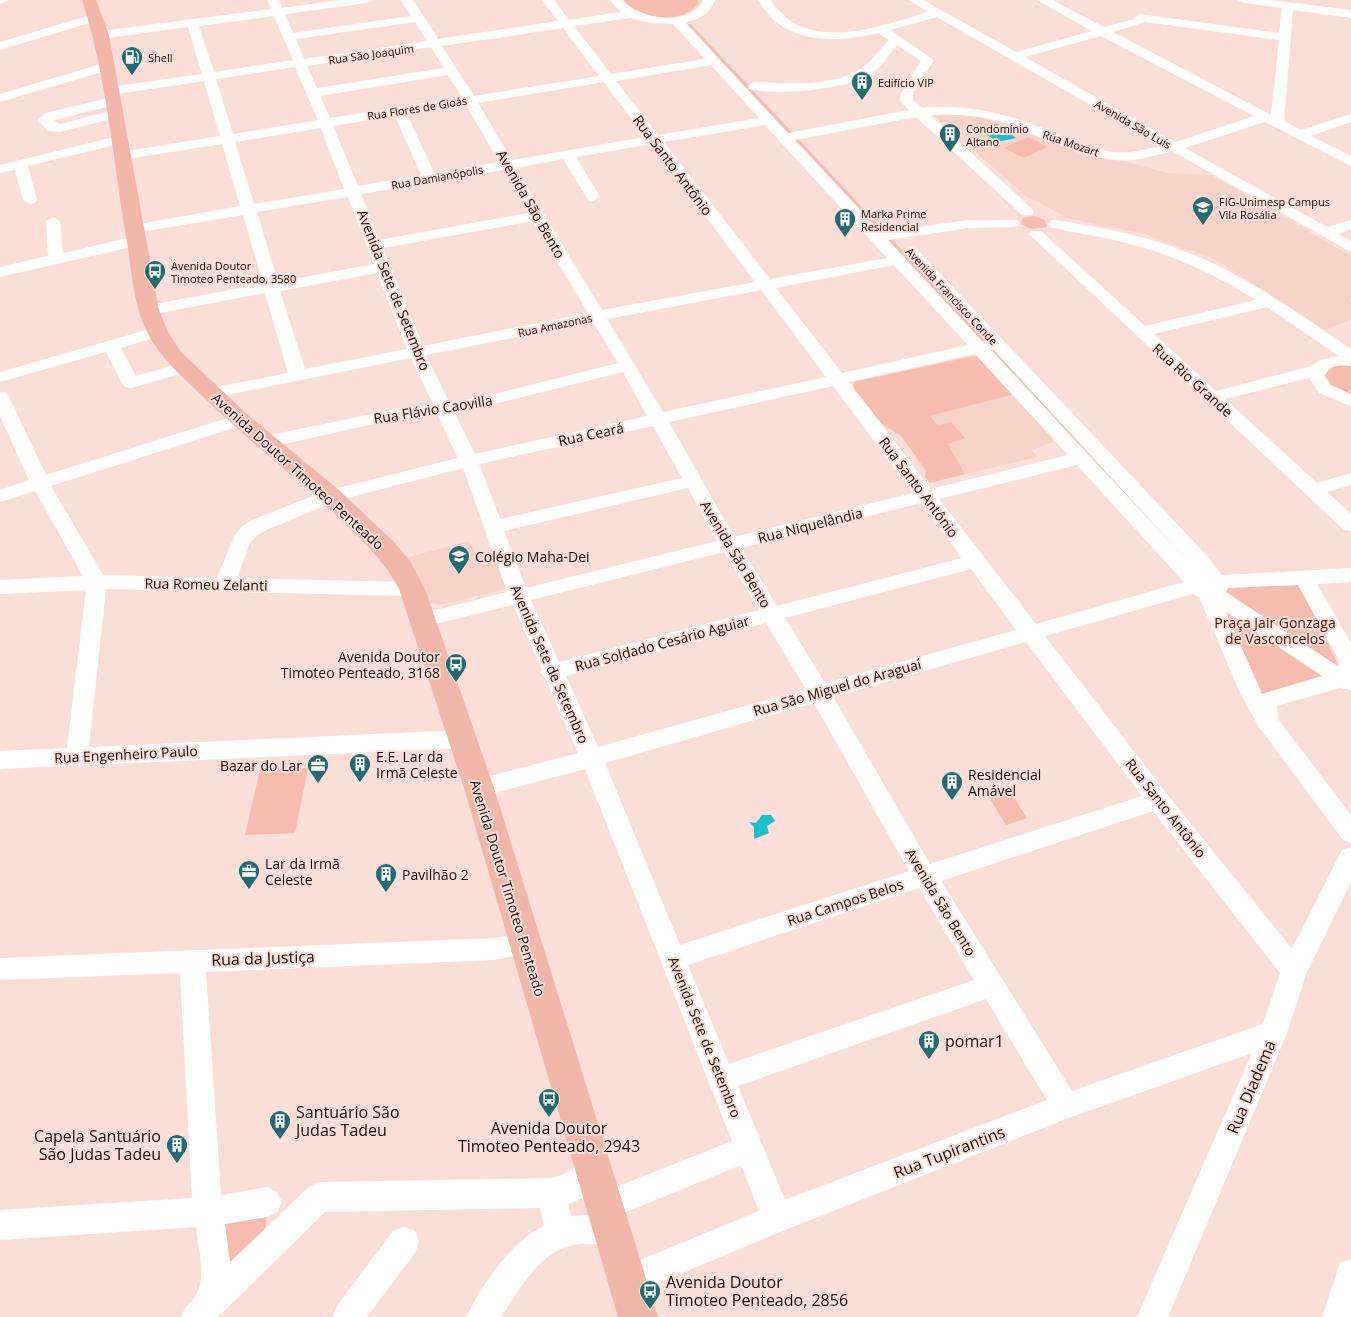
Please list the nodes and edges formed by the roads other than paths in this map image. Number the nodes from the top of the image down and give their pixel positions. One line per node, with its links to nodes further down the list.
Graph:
1 (89, 0): 18 (main road, Avenida Doutor Timoteo Penteado)
2 (367, 0): 12 (street)
3 (407, 0): 19 (street, Avenida São Bento)
4 (548, 0): 22 (street, Rua Santo Antônio)
5 (616, 0): 15 (street)
6 (710, 0): 20 (street)
7 (764, 0): 23 (street)
8 (915, 0): 14 (street, Avenida São Luís)
9 (1044, 0): 24 (street)
10 (1244, 0): 13 (street)
11 (1302, 4): 13 (street); 16 (street)
12 (275, 6): 21 (street); 26 (street, Avenida Sete de Setembro)
13 (1288, 6): 27 (street)
14 (939, 13): 23 (street); 32 (street, Avenida São Luís)
15 (632, 14): 20 (street); 22 (street, Rua São Joaquim)
16 (1351, 14)
17 (1141, 16): 24 (street); 27 (street); 31 (street)
18 (95, 18): 25 (main road, Avenida Doutor Timoteo Penteado); 30 (street)
19 (419, 18): 26 (street); 29 (street, Avenida São Bento)
20 (685, 22): 33 (street, Avenida Francisco Conde); 39 (street, Avenida Francisco Conde)
21 (193, 24): 25 (street); 37 (street)
22 (568, 25): 29 (street, Rua São Joaquim); 38 (street, Rua Santo Antônio)
23 (880, 30): 28 (street)
24 (1101, 32): 31 (street); 32 (street)
25 (101, 35): 35 (main road, Avenida Doutor Timoteo Penteado)
26 (288, 37): 34 (street, Avenida Sete de Setembro)
27 (1283, 37): 48 (street)
28 (896, 40): 39 (street); 45 (street)
29 (435, 44): 34 (street, Rua São Joaquim); 36 (street, Avenida São Bento)
30 (0, 46)
31 (1132, 48): 48 (street)
32 (1015, 56): 54 (street, Avenida São Luís)
33 (715, 61): 38 (street, Rua Flores de Gioás); 47 (street, Avenida Francisco Conde)
34 (299, 65): 37 (street, Rua São Joaquim); 40 (street, Avenida Sete de Setembro)
35 (108, 66): 41 (street); 43 (main road, Avenida Doutor Timoteo Penteado)
36 (452, 71): 40 (street); 42 (street, Avenida São Bento)
37 (209, 78): 43 (street, Rua São Joaquim); 52 (street)
38 (608, 79): 42 (street, Rua Flores de Gioás); 53 (street, Rua Santo Antônio)
39 (754, 86): 51 (street, Avenida Francisco Conde)
40 (312, 92): 49 (street, Avenida Sete de Setembro)
41 (0, 98)
42 (470, 100): 44 (street, Rua Flores de Gioás); 59 (street, Avenida São Bento)
43 (112, 102): 55 (main road, Avenida Doutor Timoteo Penteado)
44 (399, 111): 49 (street, Rua Flores de Gioás); 61 (street)
45 (920, 113): 51 (street, Rua Mozart); 54 (street, Rua Mozart); 67 (street)
46 (1351, 118): 50 (street)
47 (769, 120): 51 (street, Avenida Francisco Conde); 53 (street, Rua Damianópolis)
48 (1271, 120): 50 (street); 54 (street, Rua Mozart)
49 (326, 122): 52 (street, Rua Flores de Gioás); 62 (street, Avenida Sete de Setembro)
50 (1300, 135): 57 (street)
51 (793, 137): 72 (street, Avenida Francisco Conde); 75 (street, Avenida Francisco Conde)
52 (227, 138): 55 (street, Rua Flores de Gioás); 65 (street)
53 (654, 140): 56 (street, Rua Damianópolis); 82 (street, Rua Santo Antônio)
54 (1170, 146): 71 (street, Avenida São Luís)
55 (119, 148): 58 (street, Rua Flores de Gioás); 74 (main road, Avenida Doutor Timoteo Penteado)
56 (567, 154): 59 (street, Rua Damianópolis); 63 (street)
57 (1351, 162)
58 (20, 164): 60 (street, Rua Flores de Gioás); 64 (street)
59 (508, 164): 61 (street, Rua Damianópolis); 66 (street, Avenida São Bento)
60 (0, 169)
61 (430, 179): 62 (street, Rua Damianópolis)
62 (354, 192): 65 (street, Rua Damianópolis); 76 (street, Avenida Sete de Setembro)
63 (593, 197)
64 (30, 200)
65 (248, 210): 74 (street, Rua Damianópolis); 83 (street)
66 (538, 216): 76 (street); 86 (street, Avenida São Bento)
67 (1042, 216): 69 (street); 73 (street); 84 (street)
68 (53, 221): 78 (street)
69 (1013, 223): 72 (street); 73 (street, Rua Rio Grande)
70 (1351, 224): 71 (street)
71 (1326, 233): 77 (street, Avenida São Luís)
72 (894, 234): 75 (street); 89 (street, Avenida Francisco Conde)
73 (1036, 234): 88 (street, Rua Rio Grande)
74 (135, 235): 78 (street, Rua Damianópolis); 85 (main road, Avenida Doutor Timoteo Penteado)
75 (877, 237): 79 (street, Avenida Francisco Conde)
76 (376, 245): 80 (street, Avenida Sete de Setembro)
77 (1351, 247)
78 (56, 259): 81 (street, Rua Damianópolis)
79 (899, 260): 82 (street, Rua Amazonas); 91 (street, Avenida Francisco Conde)
80 (383, 267): 83 (street); 92 (street, Avenida Sete de Setembro)
81 (0, 272)
82 (765, 285): 86 (street, Rua Amazonas); 100 (street, Rua Santo Antônio)
83 (271, 288): 85 (street); 97 (street)
84 (1268, 302): 88 (street); 93 (street)
85 (149, 310): 87 (main road, Avenida Doutor Timoteo Penteado)
86 (598, 316): 92 (street, Rua Amazonas); 95 (street, Avenida São Bento)
87 (157, 332): 90 (street); 96 (main road, Avenida Doutor Timoteo Penteado)
88 (1141, 332): 103 (street, Rua Rio Grande)
89 (997, 344): 91 (street, Rua Ceará); 127 (street, Avenida Francisco Conde)
90 (111, 346): 96 (street); 99 (street)
91 (979, 348): 100 (street, Rua Ceará); 110 (street, Avenida Francisco Conde)
92 (418, 353): 97 (street, Rua Amazonas); 106 (street, Avenida Sete de Setembro)
93 (1351, 356)
94 (1351, 361): 98 (street)
95 (628, 366): 106 (street, Rua Flávio Caovilla); 107 (street, Avenida São Bento)
96 (185, 367): 101 (main road, Avenida Doutor Timoteo Penteado)
97 (298, 376): 101 (street, Rua Amazonas)
98 (1318, 376): 103 (street); 104 (street)
99 (0, 377)
100 (839, 380): 107 (street, Rua Ceará); 118 (street, Rua Santo Antônio)
101 (212, 393): 108 (main road, Avenida Doutor Timoteo Penteado)
102 (0, 396): 114 (street)
103 (1212, 396): 115 (street, Rua Rio Grande)
104 (1343, 398): 105 (street)
105 (1351, 407)
106 (445, 408): 109 (street, Rua Flávio Caovilla); 111 (street, Avenida Sete de Setembro)
107 (657, 419): 111 (street, Rua Ceará); 113 (street, Avenida São Bento)
108 (240, 420): 109 (main road, Avenida Doutor Timoteo Penteado); 114 (street)
109 (266, 442): 117 (main road, Avenida Doutor Timoteo Penteado)
110 (1080, 458): 118 (street, Rua Niquelândia); 127 (street, Avenida Francisco Conde)
111 (469, 461): 117 (street, Rua Ceará); 120 (street, Avenida Sete de Setembro)
112 (1351, 479): 115 (street)
113 (693, 481): 120 (street); 121 (street, Avenida São Bento)
114 (40, 483): 116 (street); 125 (street)
115 (1313, 490): 119 (street, Rua Rio Grande)
116 (0, 496)
117 (330, 496): 126 (street, Rua Ceará); 129 (main road, Avenida Doutor Timoteo Penteado)
118 (925, 496): 121 (street, Rua Niquelândia); 122 (street, Rua Santo Antônio)
119 (1351, 525)
120 (492, 527): 130 (street, Avenida Sete de Setembro)
121 (730, 546): 130 (street, Rua Niquelândia); 131 (street, Avenida São Bento)
122 (975, 561): 131 (street, Rua Soldado Cesário Aguiar); 133 (street, Rua Santo Antônio)
123 (1351, 575): 124 (street, Rua São Miguel do Araguaí)
124 (1304, 578): 127 (street, Rua São Miguel do Araguaí); 134 (street)
125 (97, 582): 126 (street, Rua Romeu Zelanti); 128 (street, Rua Romeu Zelanti); 139 (street)
126 (224, 585): 129 (street, Rua Romeu Zelanti)
127 (1206, 585): 133 (street, Rua São Miguel do Araguaí); 134 (street); 137 (street)
128 (0, 587)
129 (412, 589): 132 (main road, Avenida Doutor Timoteo Penteado)
130 (519, 596): 132 (street, Rua Niquelândia); 135 (street, Avenida Sete de Setembro)
131 (772, 614): 135 (street, Rua Soldado Cesário Aguiar); 136 (street, Avenida São Bento)
132 (423, 620): 138 (main road, Avenida Doutor Timoteo Penteado)
133 (1030, 632): 136 (street, Rua São Miguel do Araguaí); 143 (street, Rua Santo Antônio)
134 (1348, 671): 137 (street)
135 (551, 672): 140 (street, Avenida Sete de Setembro)
136 (819, 692): 140 (street, Rua São Miguel do Araguaí); 146 (street, Avenida São Bento)
137 (1267, 721): 144 (street)
138 (463, 739): 139 (street, Rua Engenheiro Paulo); 142 (main road, Avenida Doutor Timoteo Penteado)
139 (77, 755): 141 (street, Rua Engenheiro Paulo)
140 (592, 758): 142 (street, Rua São Miguel do Araguaí); 148 (street, Avenida Sete de Setembro)
141 (0, 760)
142 (478, 788): 147 (main road, Avenida Doutor Timoteo Penteado)
143 (1158, 800): 146 (street, Rua Campos Belos); 151 (street, Rua Santo Antônio)
144 (1351, 833)
145 (1351, 857): 151 (street, Rua Diadema)
146 (925, 876): 148 (street, Rua Campos Belos); 152 (street, Avenida São Bento)
147 (525, 944): 149 (street, Rua da Justiça); 157 (main road, Avenida Doutor Timoteo Penteado)
148 (674, 958): 154 (street, Avenida Sete de Setembro)
149 (192, 960): 150 (street, Rua da Justiça); 160 (street)
150 (0, 969)
151 (1294, 971): 153 (street, Rua Diadema)
152 (991, 986): 154 (street); 155 (street, Avenida São Bento)
153 (1274, 1033): 155 (street, Rua Tupirantins); 171 (street, Rua Diadema)
154 (722, 1079): 156 (street, Avenida Sete de Setembro)
155 (1066, 1106): 161 (street, Rua Tupirantins)
156 (749, 1148): 161 (street, Avenida Sete de Setembro); 162 (street)
157 (593, 1170): 158 (street); 162 (main road, Avenida Doutor Timoteo Penteado)
158 (551, 1193): 164 (street); 168 (street)
159 (267, 1202): 160 (street)
160 (208, 1212): 163 (street); 168 (street)
161 (777, 1218): 167 (street, Rua Tupirantins)
162 (608, 1219): 164 (street); 167 (main road, Avenida Doutor Timoteo Penteado)
163 (0, 1225)
164 (560, 1232): 170 (street)
165 (404, 1242): 169 (street)
166 (1351, 1274): 172 (street)
167 (633, 1299)
168 (203, 1309)
169 (348, 1317)
170 (482, 1317)
171 (1152, 1317)
172 (1337, 1317)

